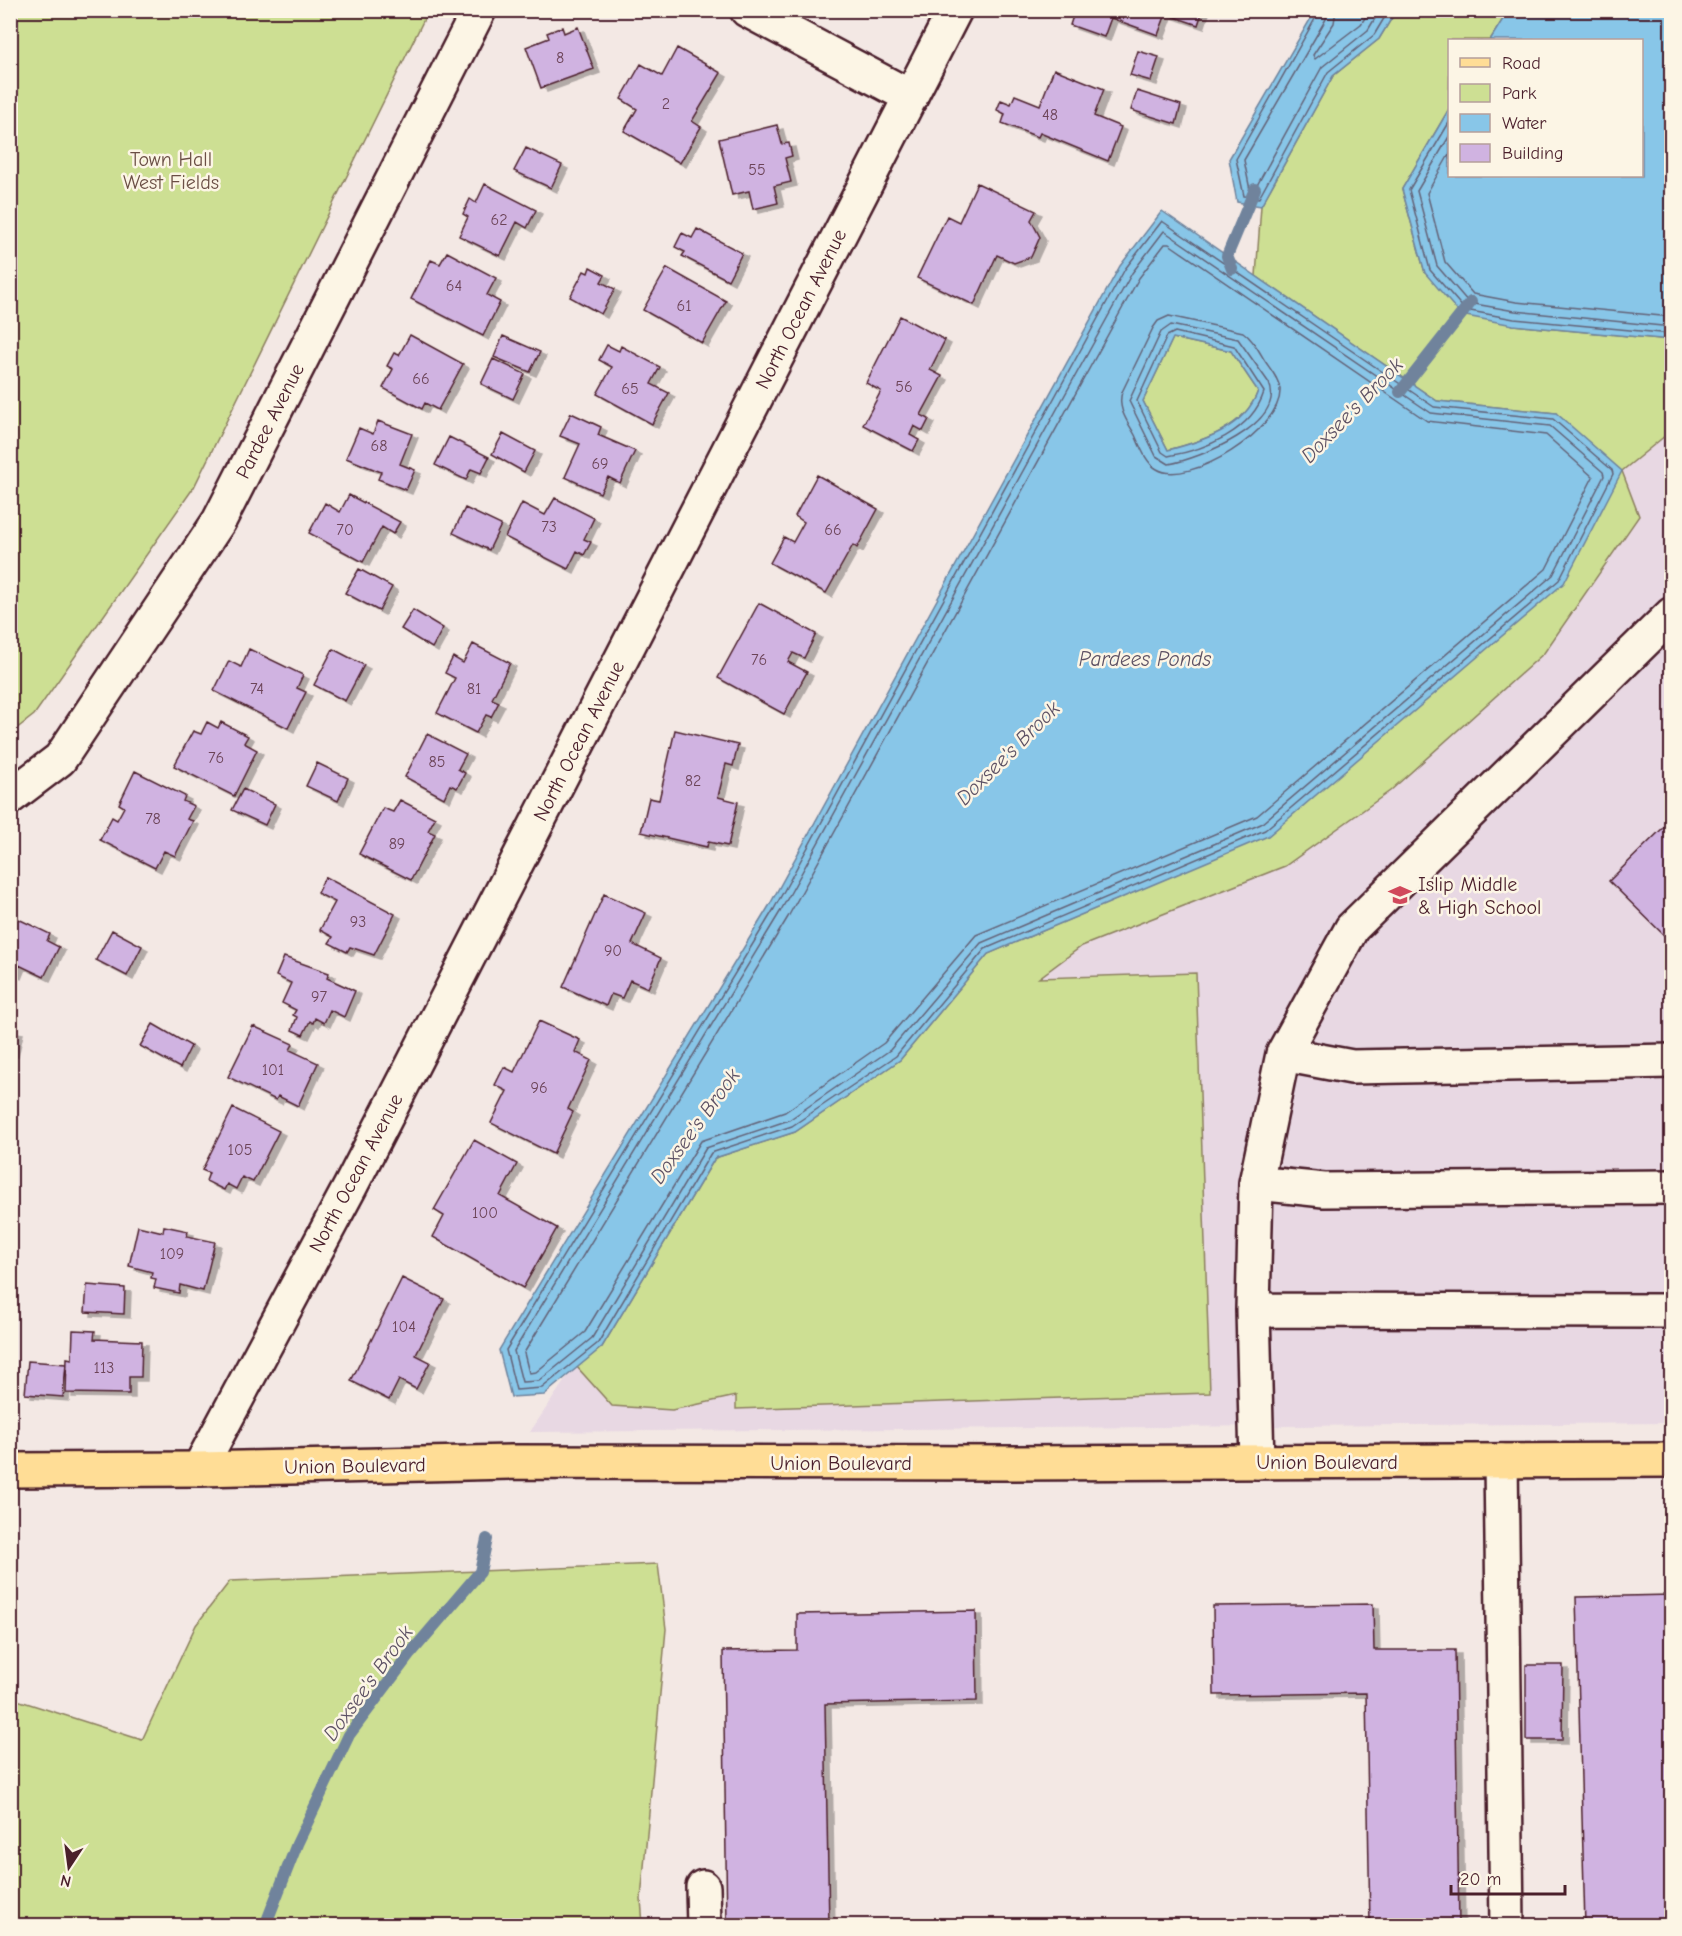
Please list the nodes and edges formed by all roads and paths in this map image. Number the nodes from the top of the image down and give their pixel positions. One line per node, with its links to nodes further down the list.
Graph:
1 (479, 10): 6 (street, Pardee Avenue)
2 (747, 10): 4 (street)
3 (955, 10): 4 (street, North Ocean Avenue)
4 (910, 97): 16 (street, North Ocean Avenue)
5 (1671, 614): 7 (street)
6 (10, 797)
7 (1283, 1054): 8 (street); 9 (street)
8 (1671, 1061)
9 (1256, 1184): 10 (street); 11 (street)
10 (1671, 1187)
11 (1253, 1310): 12 (street); 15 (street)
12 (1671, 1311)
13 (1671, 1460): 14 (main road, Union Boulevard)
14 (1501, 1461): 15 (main road, Union Boulevard); 20 (street)
15 (1257, 1462): 16 (main road, Union Boulevard)
16 (199, 1469): 17 (main road, Union Boulevard)
17 (10, 1470)
18 (703, 1887): 19 (street)
19 (704, 1926)
20 (1507, 1926)

